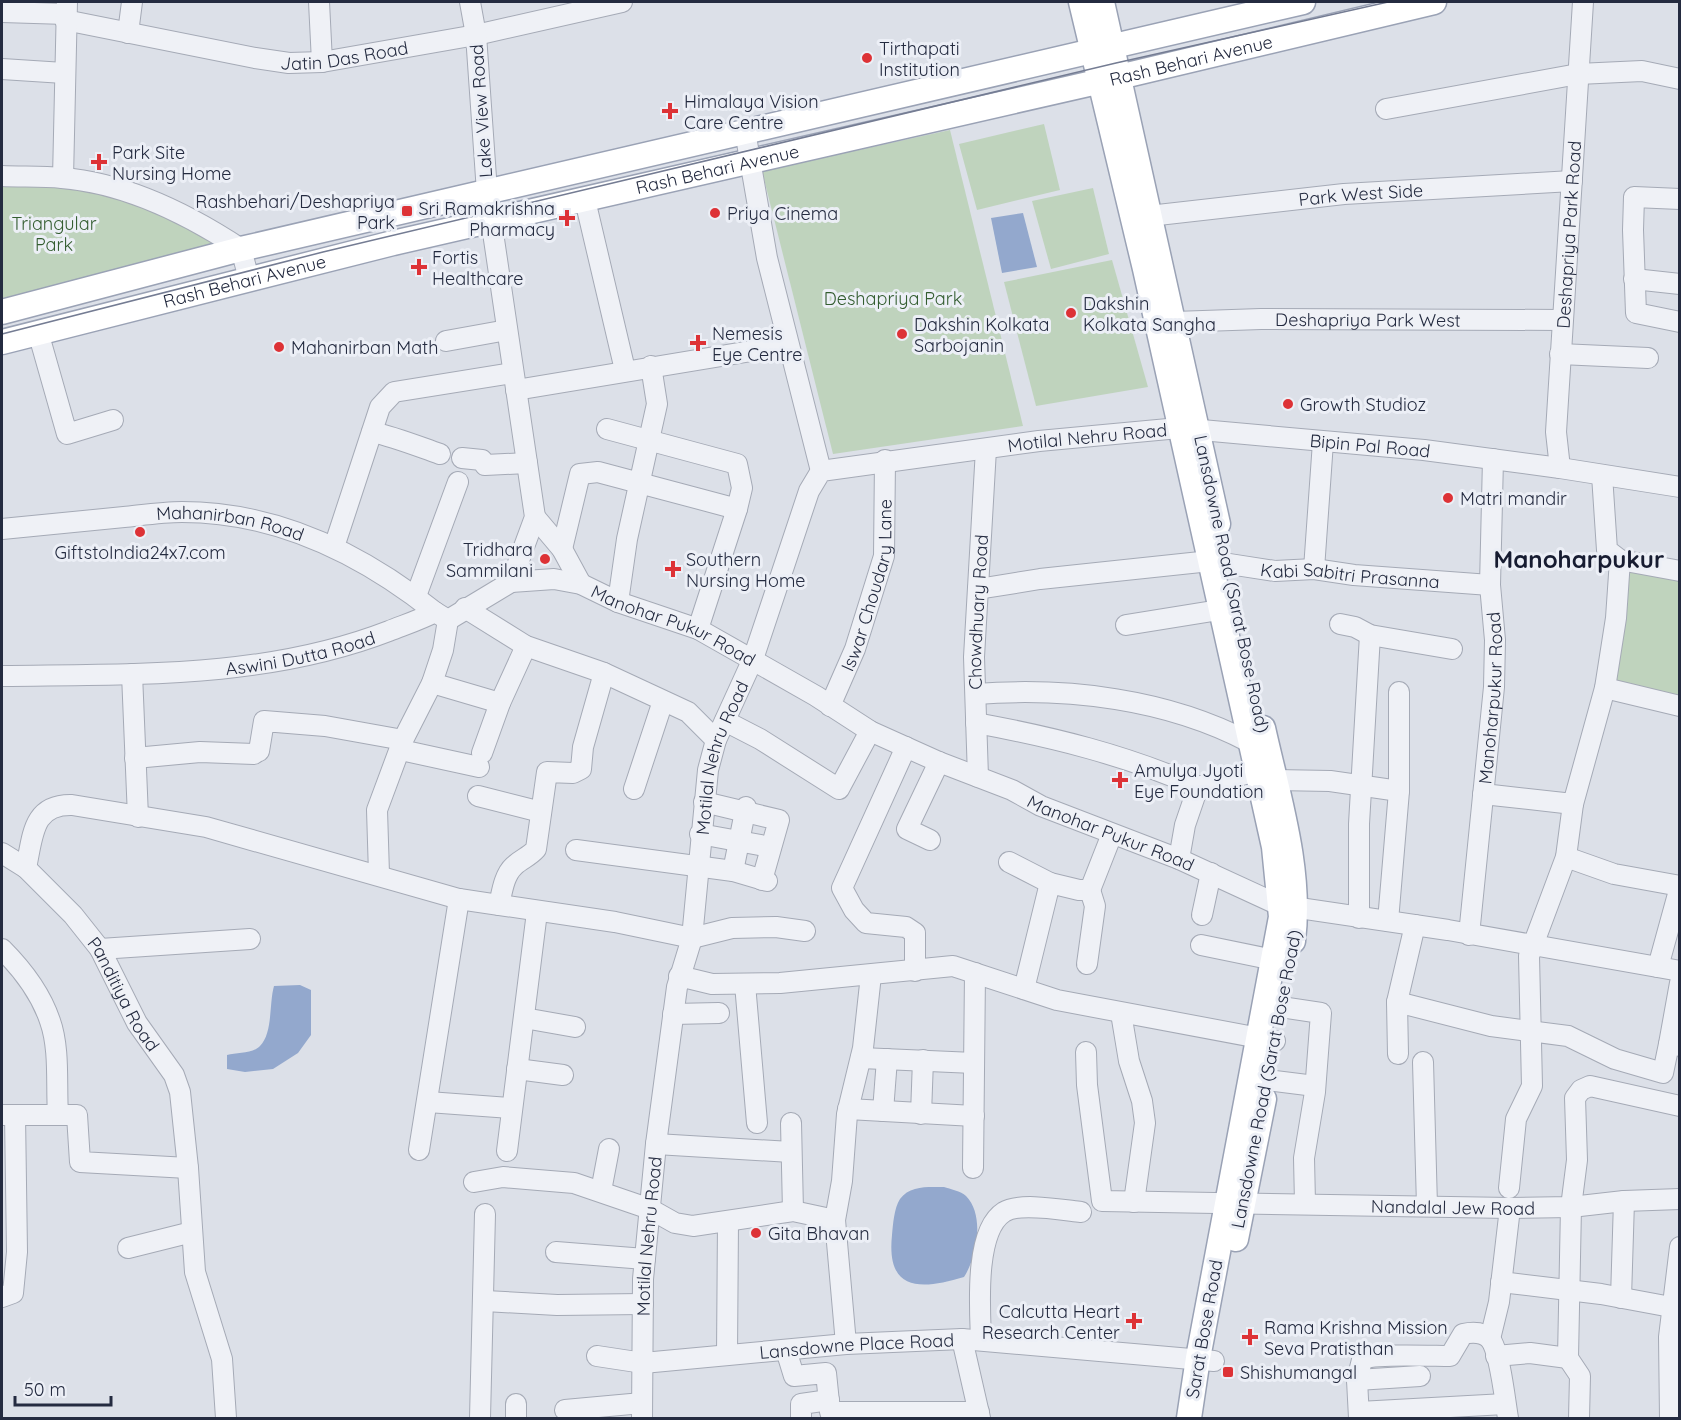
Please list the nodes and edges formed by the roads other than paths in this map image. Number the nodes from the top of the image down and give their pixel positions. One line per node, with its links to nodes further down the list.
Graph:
1 (132, 2): 13 (street)
2 (319, 2): 16 (street)
3 (470, 2): 14 (street, Lake View Road)
4 (611, 2): 14 (street, Jatin Das Road)
5 (1082, 2): 15 (main road)
6 (1102, 2): 15 (main road, Lansdowne Road (Sarat Bose Road))
7 (1303, 2): 15 (main road, Rash Behari Avenue)
8 (1434, 2): 10 (main road, Rash Behari Avenue)
9 (1582, 2): 19 (street, Deshapriya Park Road)
10 (1399, 5): 20 (main road, Rash Behari Avenue)
11 (2, 12): 12 (street, Jatin Das Road)
12 (66, 12): 13 (street, Jatin Das Road); 18 (street)
13 (128, 33): 16 (street, Jatin Das Road)
14 (476, 35): 16 (street, Jatin Das Road); 28 (street, Lake View Road)
15 (1101, 47): 20 (main road, Lansdowne Road (Sarat Bose Road)); 23 (main road, Rash Behari Avenue)
16 (322, 62)
17 (2, 69): 18 (street)
18 (64, 73): 26 (street)
19 (1578, 74): 21 (street); 22 (street); 27 (street, Deshapriya Park Road)
20 (1110, 79): 24 (main road, Rash Behari Avenue); 31 (main road, Lansdowne Road (Sarat Bose Road)); 53 (main road, Lansdowne Road (Sarat Bose Road))
21 (1680, 79)
22 (1386, 110)
23 (745, 131): 24 (street); 28 (main road, Rash Behari Avenue)
24 (750, 163): 30 (main road, Rash Behari Avenue); 45 (street)
25 (2, 176): 26 (street)
26 (63, 178): 33 (street)
27 (1572, 181): 31 (street, Park West Side); 38 (street, Deshapriya Park Road)
28 (487, 192): 32 (street, Lake View Road); 33 (main road, Rash Behari Avenue)
29 (1680, 199): 35 (street)
30 (585, 200): 32 (main road, Rash Behari Avenue); 49 (street)
31 (1149, 216): 39 (main road, Lansdowne Road (Sarat Bose Road))
32 (492, 220): 34 (main road, Rash Behari Avenue); 41 (street)
33 (241, 249): 34 (street); 37 (main road, Rash Behari Avenue)
34 (249, 279): 42 (main road, Rash Behari Avenue)
35 (1634, 279): 36 (street); 40 (street)
36 (1680, 284)
37 (2, 312)
38 (1562, 320): 39 (street, Deshapriya Park West); 46 (street, Deshapriya Park Road)
39 (1174, 322): 53 (main road, Lansdowne Road (Sarat Bose Road))
40 (1680, 322)
41 (507, 330): 43 (street); 50 (street)
42 (38, 332): 44 (main road, Rash Behari Avenue); 51 (street)
43 (446, 341)
44 (2, 342)
45 (788, 345): 48 (street); 64 (street)
46 (1560, 354): 47 (street); 63 (street, Deshapriya Park Road)
47 (1648, 358)
48 (651, 366): 49 (street); 55 (street)
49 (625, 370): 50 (street)
50 (514, 381): 54 (street); 62 (street)
51 (112, 420)
52 (607, 429): 55 (street)
53 (1189, 429): 56 (street, Bipin Pal Road); 57 (street, Motilal Nehru Road); 75 (main road, Lansdowne Road (Sarat Bose Road))
54 (372, 432): 58 (street); 72 (street)
55 (651, 441): 67 (street); 69 (street)
56 (1323, 442): 60 (street, Bipin Pal Road); 76 (street)
57 (986, 449): 61 (street, Motilal Nehru Road); 81 (street, Chowdhuary Road)
58 (440, 454)
59 (462, 458): 62 (street)
60 (1493, 459): 63 (street, Bipin Pal Road); 80 (street, Manoharpukur Road)
61 (885, 460): 64 (street, Motilal Nehru Road); 103 (street, Iswar Choudary Lane)
62 (526, 463): 70 (street)
63 (1560, 468): 65 (street, Bipin Pal Road)
64 (821, 471): 93 (street, Motilal Nehru Road)
65 (1602, 475): 68 (street, Bipin Pal Road); 74 (street)
66 (458, 482): 82 (street)
67 (640, 482): 69 (street); 73 (street); 83 (street)
68 (1680, 487)
69 (737, 509): 89 (street)
70 (535, 517): 73 (street); 78 (street)
71 (2, 530): 72 (street, Mahanirban Road)
72 (334, 547): 82 (street, Mahanirban Road)
73 (562, 549): 79 (street)
74 (1620, 560): 77 (street); 98 (street)
75 (1218, 562): 76 (street, Kabi Sabitri Prasanna); 81 (street, Kabi Sabitri Prasanna); 85 (main road, Lansdowne Road (Sarat Bose Road)); 114 (main road, Lansdowne Road (Sarat Bose Road))
76 (1314, 569): 80 (street, Kabi Sabitri Prasanna)
77 (1680, 571)
78 (510, 582): 79 (street, Manohar Pukur Road); 84 (street, Aswini Dutta Road)
79 (581, 584): 83 (street, Manohar Pukur Road)
80 (1490, 585): 120 (street, Manoharpukur Road)
81 (978, 589): 100 (street, Chowdhuary Road)
82 (416, 596): 86 (street, Mahanirban Road)
83 (618, 602): 89 (street, Manohar Pukur Road)
84 (465, 608): 86 (street, Aswini Dutta Road); 91 (street)
85 (1219, 609): 88 (street); 109 (main road, Lansdowne Road (Sarat Bose Road))
86 (441, 616): 95 (street, Aswini Dutta Road); 97 (street)
87 (1340, 624): 90 (street)
88 (1126, 625)
89 (698, 629): 93 (street, Manohar Pukur Road)
90 (1370, 635): 92 (street); 117 (street)
91 (526, 646): 94 (street); 102 (street)
92 (1452, 650)
93 (753, 659): 103 (street, Manohar Pukur Road); 105 (street, Motilal Nehru Road)
94 (604, 673): 101 (street); 125 (street)
95 (132, 674): 96 (street, Aswini Dutta Road); 112 (street)
96 (2, 676)
97 (432, 683): 102 (street); 110 (street)
98 (1605, 688): 104 (street); 123 (street)
99 (1399, 692): 119 (street)
100 (976, 694): 106 (street, Chowdhuary Road); 109 (street)
101 (663, 701): 108 (street); 118 (street)
102 (500, 703): 110 (street)
103 (830, 706): 107 (street, Manohar Pukur Road)
104 (1680, 706)
105 (725, 721): 107 (street); 108 (street, Motilal Nehru Road)
106 (976, 723): 115 (street, Chowdhuary Road); 116 (street)
107 (870, 731): 111 (street, Manohar Pukur Road)
108 (716, 740): 122 (street, Motilal Nehru Road)
109 (1250, 742): 114 (main road, Lansdowne Road (Sarat Bose Road))
110 (402, 745): 112 (street); 141 (street)
111 (906, 747): 113 (street, Manohar Pukur Road); 164 (street)
112 (135, 758): 126 (street)
113 (939, 762): 115 (street, Manohar Pukur Road); 130 (street)
114 (1266, 775): 116 (street); 117 (street); 147 (main road, Lansdowne Road (Sarat Bose Road))
115 (978, 777): 128 (street, Manohar Pukur Road)
116 (1198, 787): 135 (street)
117 (1362, 787): 119 (street); 150 (street)
118 (633, 789)
119 (1399, 791): 151 (street)
120 (1483, 794): 123 (street); 154 (street, Manoharpukur Road)
121 (478, 796): 125 (street)
122 (704, 802): 124 (street); 127 (street, Motilal Nehru Road)
123 (1573, 804): 134 (street)
124 (745, 808): 129 (street); 131 (street)
125 (541, 812): 146 (street)
126 (138, 817): 138 (street); 141 (street)
127 (700, 834): 129 (street); 137 (street, Motilal Nehru Road)
128 (1112, 834): 135 (street, Manohar Pukur Road); 144 (street)
129 (738, 839): 131 (street); 139 (street)
130 (930, 840)
131 (771, 847): 139 (street)
132 (576, 850): 137 (street)
133 (2, 853): 138 (street, Panditiya Road)
134 (1566, 857): 143 (street); 158 (street)
135 (1179, 859): 140 (street, Manohar Pukur Road)
136 (1009, 862): 142 (street)
137 (697, 867): 139 (street); 155 (street, Motilal Nehru Road)
138 (26, 868): 160 (street, Panditiya Road)
139 (733, 871)
140 (1211, 873): 147 (street, Manohar Pukur Road); 149 (street)
141 (379, 874): 145 (street)
142 (1050, 883): 144 (street); 171 (street)
143 (1680, 887): 163 (street)
144 (1090, 890): 162 (street)
145 (459, 899): 146 (street); 193 (street)
146 (499, 905): 148 (street)
147 (1288, 907): 150 (street, Manohar Pukur Road); 161 (main road, Lansdowne Road (Sarat Bose Road)); 173 (main road, Lansdowne Road (Sarat Bose Road))
148 (537, 912): 155 (street); 177 (street)
149 (1202, 915)
150 (1359, 918): 151 (street, Manohar Pukur Road)
151 (1388, 921): 152 (street, Manohar Pukur Road)
152 (1415, 925): 154 (street, Manohar Pukur Road); 172 (street)
153 (805, 931): 155 (street)
154 (1469, 935): 158 (street, Manohar Pukur Road)
155 (692, 938): 168 (street, Motilal Nehru Road)
156 (250, 939): 160 (street)
157 (1201, 945): 161 (street)
158 (1532, 946): 163 (street, Manohar Pukur Road); 179 (street)
159 (2, 949): 198 (street)
160 (100, 950): 209 (street, Panditiya Road)
161 (1274, 960): 180 (main road, Lansdowne Road (Sarat Bose Road))
162 (1086, 964)
163 (1658, 967): 165 (street, Manohar Pukur Road)
164 (915, 971): 166 (street); 167 (street)
165 (1680, 971)
166 (975, 973): 171 (street); 188 (street)
167 (871, 975): 170 (street); 184 (street)
168 (679, 976): 170 (street); 176 (street, Motilal Nehru Road)
169 (1680, 983): 181 (street)
170 (745, 984): 202 (street)
171 (1024, 989): 175 (street)
172 (1397, 1002): 179 (street); 183 (street)
173 (1281, 1007): 180 (main road, Lansdowne Road (Sarat Bose Road)); 192 (street)
174 (719, 1013): 176 (street)
175 (1121, 1013): 180 (street); 216 (street)
176 (673, 1014): 204 (street, Motilal Nehru Road)
177 (525, 1018): 178 (street); 189 (street)
178 (575, 1027)
179 (1533, 1032): 181 (street); 213 (street)
180 (1267, 1040): 191 (main road, Lansdowne Road (Sarat Bose Road)); 218 (main road, Lansdowne Road (Sarat Bose Road))
181 (1674, 1045)
182 (1086, 1052): 216 (street, Nandalal Jew Road)
183 (1398, 1054)
184 (861, 1058): 185 (street); 196 (street)
185 (887, 1059): 186 (street); 197 (street)
186 (923, 1060): 188 (street); 199 (street)
187 (1423, 1062): 219 (street)
188 (974, 1063): 201 (street)
189 (517, 1069): 190 (street); 195 (street)
190 (563, 1075)
191 (1267, 1080): 192 (street); 218 (main road, Lansdowne Road (Sarat Bose Road))
192 (1315, 1086): 217 (street)
193 (428, 1102): 195 (street); 206 (street)
194 (1680, 1106): 220 (street)
195 (512, 1108): 207 (street)
196 (848, 1109): 197 (street); 225 (street)
197 (883, 1111): 199 (street)
198 (58, 1114): 200 (street); 209 (street)
199 (921, 1114): 201 (street)
200 (8, 1115): 234 (street)
201 (974, 1116): 210 (street)
202 (757, 1123)
203 (791, 1123): 208 (street)
204 (656, 1144): 208 (street); 221 (street, Motilal Nehru Road)
205 (609, 1149): 212 (street)
206 (419, 1150)
207 (507, 1152)
208 (791, 1152): 222 (street)
209 (188, 1168): 227 (street, Panditiya Road)
210 (973, 1168)
211 (474, 1182): 212 (street)
212 (601, 1191): 221 (street)
213 (1510, 1198): 219 (street, Nandalal Jew Road); 220 (street, Nandalal Jew Road); 232 (street)
214 (1680, 1199): 215 (street, Nandalal Jew Road)
215 (1624, 1201): 220 (street, Nandalal Jew Road); 235 (street)
216 (1134, 1202): 218 (street, Nandalal Jew Road)
217 (1305, 1203): 218 (street, Nandalal Jew Road); 219 (street, Nandalal Jew Road)
218 (1235, 1205): 246 (main road, Lansdowne Road (Sarat Bose Road))
219 (1427, 1206)
220 (1571, 1207): 233 (street)
221 (650, 1209): 226 (street); 231 (street, Motilal Nehru Road)
222 (793, 1210): 225 (street); 226 (street)
223 (1081, 1212): 239 (street)
224 (485, 1214): 236 (street)
225 (835, 1220): 240 (street)
226 (728, 1222): 243 (street)
227 (192, 1232): 229 (street); 259 (street, Panditiya Road)
228 (1680, 1247): 237 (street)
229 (128, 1248)
230 (556, 1252): 231 (street)
231 (645, 1259): 238 (street, Motilal Nehru Road)
232 (1502, 1282): 233 (street); 241 (street)
233 (1572, 1292): 235 (street); 245 (street)
234 (2, 1297)
235 (1621, 1298): 237 (street)
236 (485, 1300): 238 (street); 260 (street)
237 (1674, 1302): 250 (street)
238 (643, 1304): 247 (street, Motilal Nehru Road)
239 (971, 1340): 240 (street, Lansdowne Place Road); 246 (street, Lansdowne Place Road); 256 (street)
240 (846, 1344): 242 (street, Lansdowne Place Road)
241 (1493, 1348): 245 (street); 249 (street); 254 (street)
242 (786, 1350): 243 (street, Lansdowne Place Road); 251 (street)
243 (727, 1355): 247 (street, Lansdowne Place Road)
244 (597, 1356): 247 (street, Lansdowne Place Road)
245 (1568, 1358): 264 (street)
246 (1206, 1359): 262 (main road, Sarat Bose Road); 263 (main road, Lansdowne Road (Sarat Bose Road))
247 (643, 1363): 253 (street, Motilal Nehru Road)
248 (1420, 1376): 249 (street)
249 (1357, 1380): 257 (street)
250 (1675, 1383): 258 (street)
251 (829, 1400): 255 (street); 261 (street)
252 (565, 1410): 253 (street)
253 (642, 1411)
254 (1507, 1411): 257 (street)
255 (858, 1415): 256 (street)
256 (980, 1415)
257 (1359, 1415)
258 (1673, 1415)
259 (226, 1419)
260 (480, 1419)
261 (801, 1419)
262 (1189, 1419)
263 (1206, 1419)
264 (1578, 1419)

